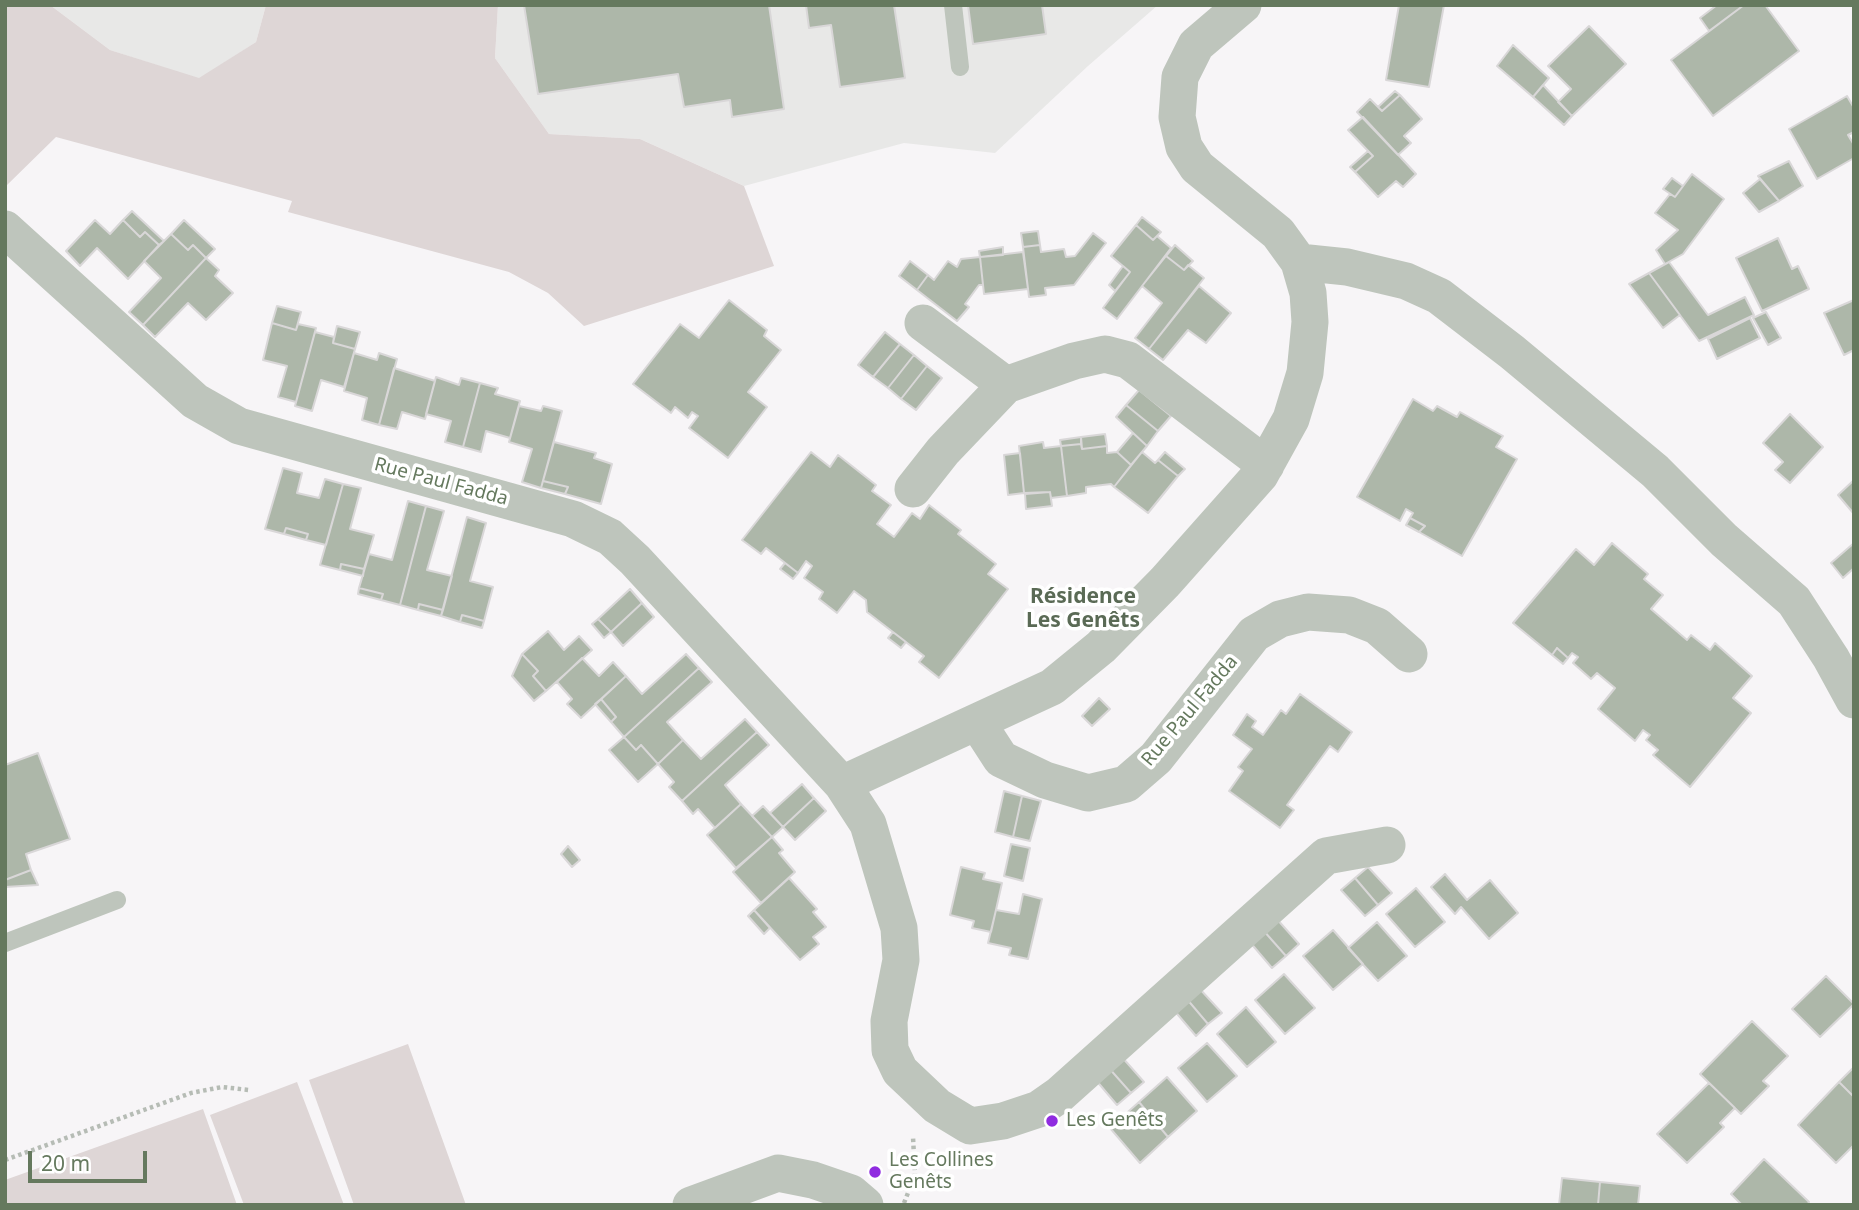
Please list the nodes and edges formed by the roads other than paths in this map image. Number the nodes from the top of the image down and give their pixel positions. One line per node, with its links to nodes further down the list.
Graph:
1 (953, 5): 3 (lane)
2 (1243, 5): 5 (street)
3 (960, 67)
4 (5, 229): 13 (street, Rue Paul Fadda)
5 (1299, 262): 8 (street); 11 (street)
6 (923, 323): 7 (street)
7 (1006, 385): 8 (street); 9 (street)
8 (1266, 465): 12 (street)
9 (913, 489)
10 (1409, 654): 12 (street, Rue Paul Fadda)
11 (1854, 700)
12 (977, 722): 13 (street)
13 (842, 784): 14 (street, Rue Paul Fadda)
14 (1387, 845)
15 (117, 900): 16 (lane)
16 (5, 943)
17 (691, 1205): 18 (street)
18 (865, 1205)

